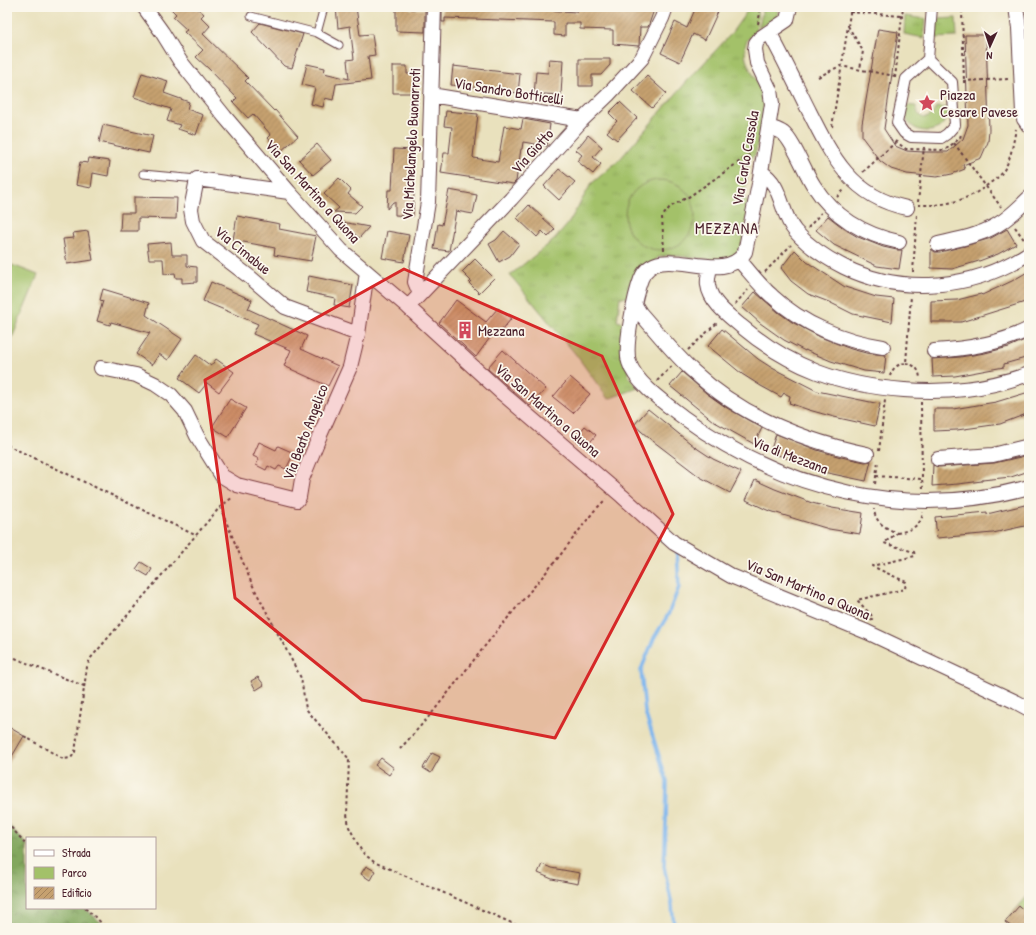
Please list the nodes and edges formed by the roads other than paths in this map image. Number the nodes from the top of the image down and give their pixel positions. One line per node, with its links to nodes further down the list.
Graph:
1 (144, 7): 20 (street, Via San Martino a Quona)
2 (324, 7): 10 (lane)
3 (434, 7): 13 (street, Via Michelangelo Buonarroti)
4 (666, 7): 14 (street, Via Giotto)
5 (790, 7): 9 (street, Via Carlo Cassola)
6 (932, 7): 12 (street)
7 (1016, 7): 15 (street)
8 (251, 16): 10 (lane)
9 (764, 30): 16 (street, Via Carlo Cassola); 22 (street)
10 (317, 33): 11 (lane)
11 (339, 45)
12 (928, 59): 12 (street)
13 (431, 96): 14 (street, Via Sandro Botticelli); 29 (street, Via Michelangelo Buonarroti)
14 (582, 120): 29 (street, Via Giotto)
15 (1023, 126)
16 (769, 127): 17 (street, Via Carlo Cassola); 23 (street)
17 (761, 172): 25 (street); 26 (street, Via Carlo Cassola)
18 (143, 174): 19 (lane)
19 (197, 179): 20 (street); 32 (street, Via Cimabue)
20 (289, 192): 28 (street, Via San Martino a Quona)
21 (1029, 198): 24 (street)
22 (914, 207)
23 (898, 242)
24 (938, 244)
25 (1029, 250)
26 (740, 260): 27 (street); 33 (street)
27 (710, 267): 30 (street); 36 (street)
28 (367, 272): 29 (street, Via San Martino a Quona); 32 (street, Via Beato Angelico)
29 (411, 296): 41 (street, Via San Martino a Quona)
30 (635, 305): 38 (street); 40 (street, Via di Mezzana)
31 (1029, 329): 34 (street)
32 (358, 334): 35 (street, Via Beato Angelico)
33 (883, 347)
34 (934, 351)
35 (101, 368)
36 (1029, 374)
37 (1029, 446): 39 (street)
38 (874, 456)
39 (938, 459)
40 (1029, 487)
41 (1029, 709)

